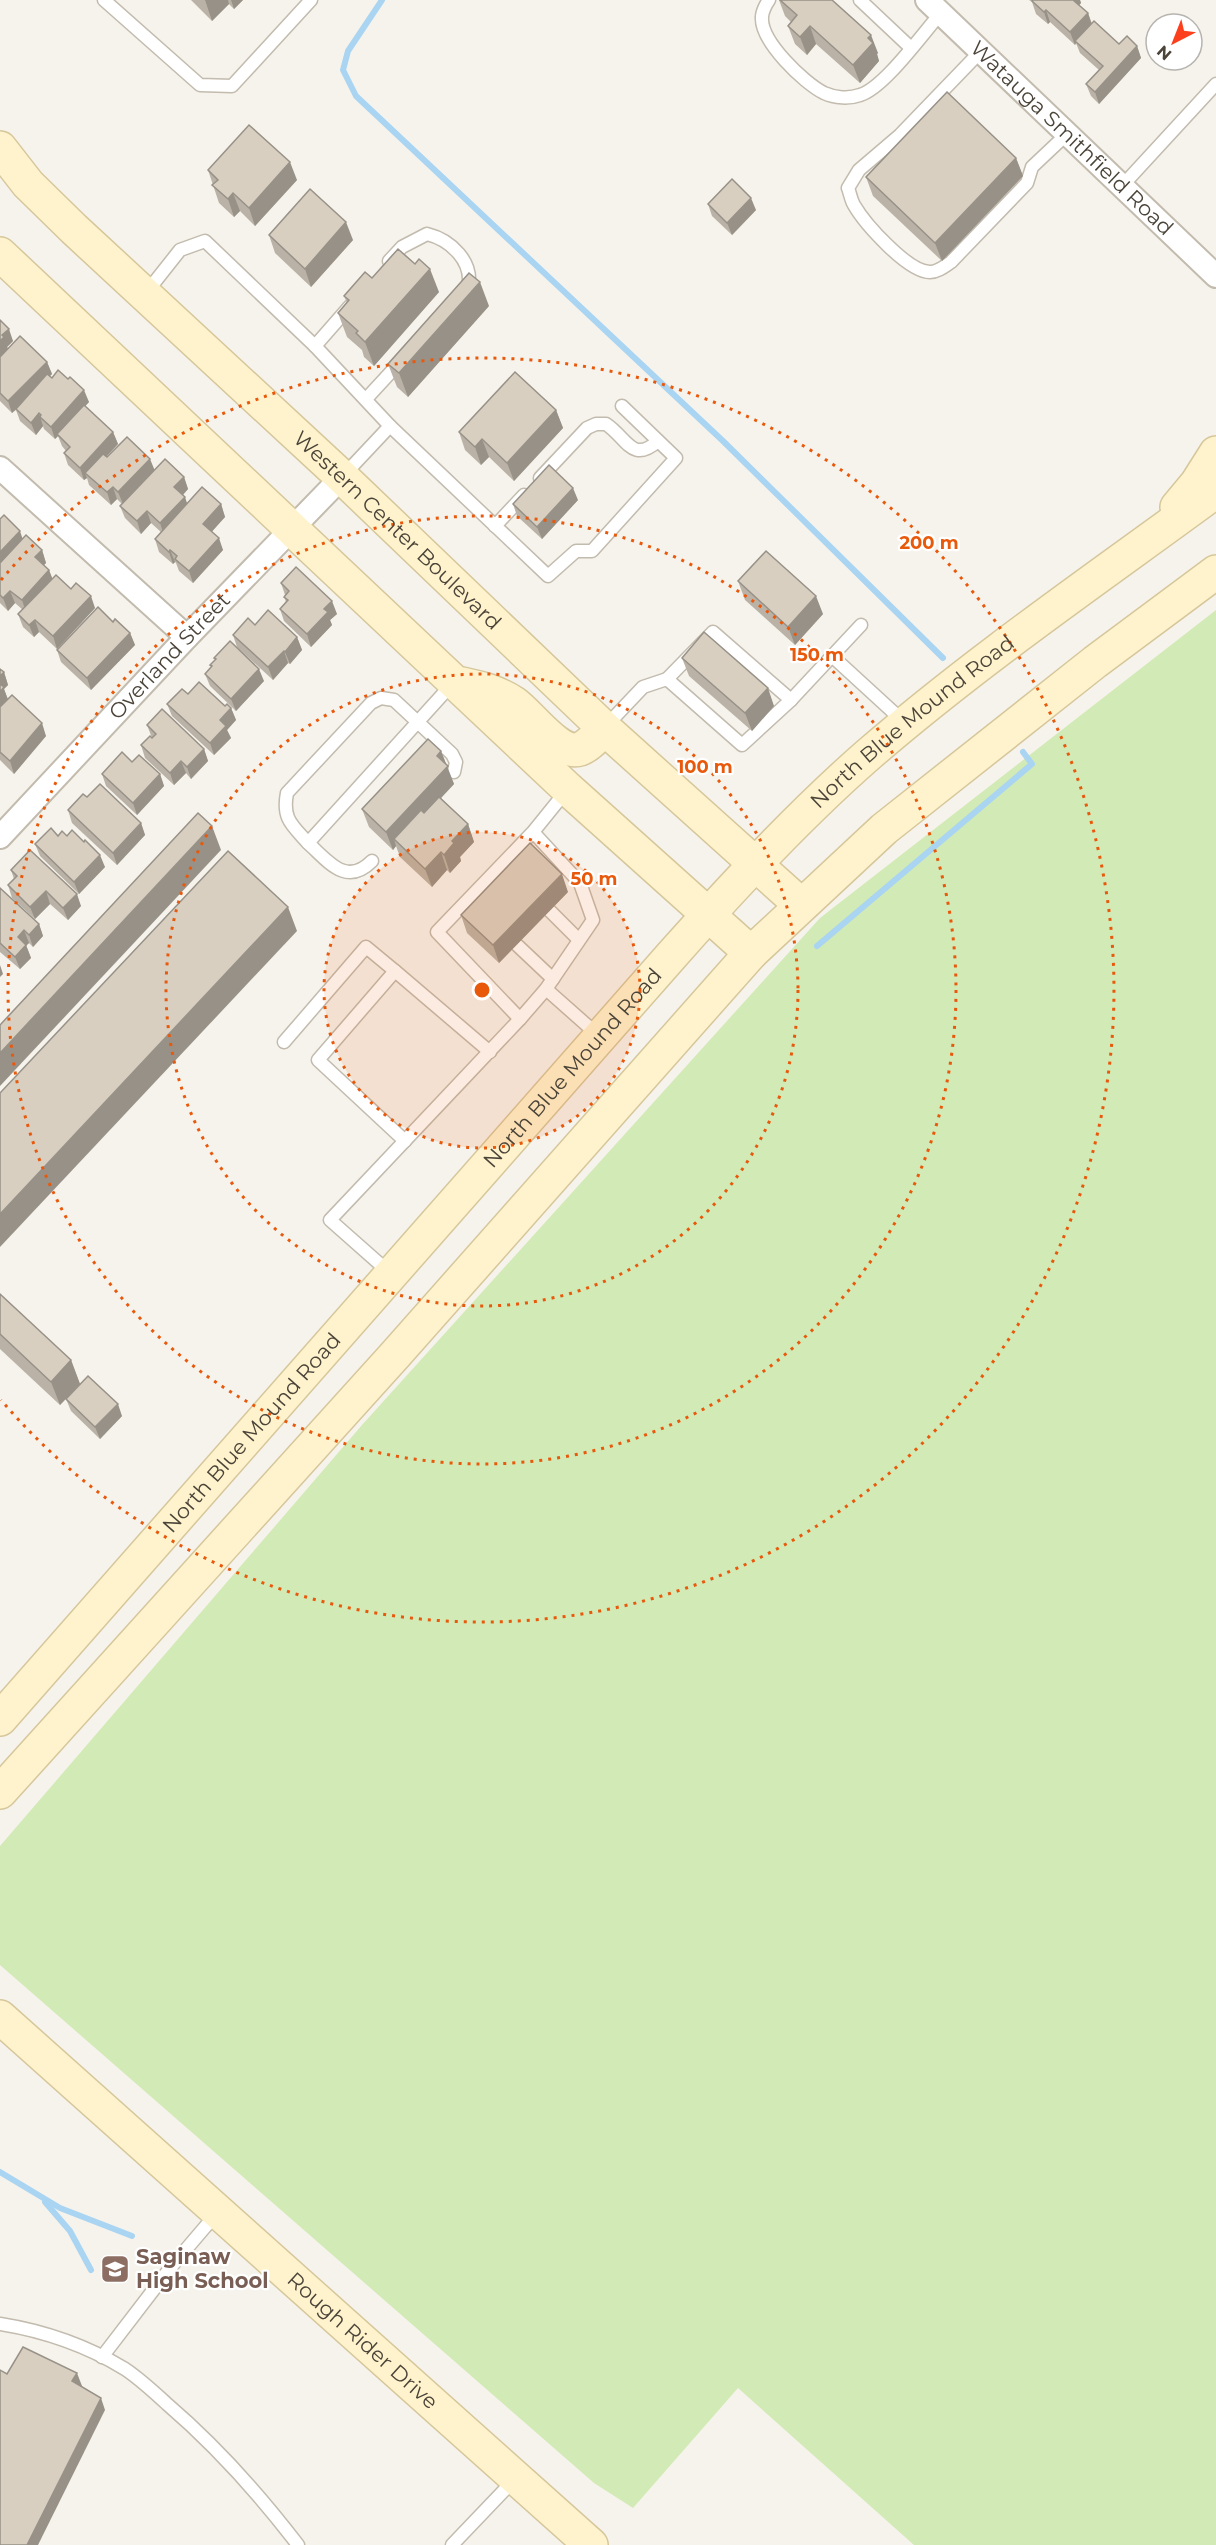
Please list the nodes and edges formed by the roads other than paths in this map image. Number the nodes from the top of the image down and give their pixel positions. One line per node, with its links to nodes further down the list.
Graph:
1 (104, 0): 2 (lane)
2 (311, 0)
3 (769, 0): 6 (lane)
4 (860, 0): 6 (lane)
5 (934, 7): 6 (lane); 7 (street, Watauga Smithfield Road)
6 (911, 48)
7 (981, 51): 9 (street, Watauga Smithfield Road); 9 (lane)
8 (1216, 84): 11 (lane)
9 (1068, 133): 11 (street, Watauga Smithfield Road)
10 (0, 148): 16 (main road, Western Center Boulevard)
11 (1123, 185): 14 (street, Watauga Smithfield Road)
12 (0, 254): 29 (main road)
13 (378, 274): 17 (lane)
14 (1216, 276)
15 (362, 292): 18 (lane)
16 (146, 294): 18 (lane); 26 (main road, Western Center Boulevard)
17 (461, 296)
18 (315, 346): 20 (lane)
19 (413, 347): 20 (lane)
20 (366, 399): 22 (lane)
21 (622, 406): 23 (lane)
22 (390, 426): 26 (lane); 28 (lane)
23 (658, 441): 28 (lane); 28 (lane)
24 (1216, 453): 30 (main road)
25 (0, 468): 33 (street)
26 (342, 477): 29 (street, Overland Street); 40 (main road, Western Center Boulevard)
27 (1216, 491): 30 (main road, North Blue Mound Road)
28 (495, 526)
29 (291, 530): 33 (street, Overland Street); 36 (main road)
30 (1145, 543): 39 (main road, North Blue Mound Road)
31 (1216, 572): 48 (main road)
32 (861, 625): 34 (lane)
33 (187, 637): 43 (street, Overland Street)
34 (832, 656): 37 (lane); 39 (lane)
35 (667, 679): 37 (lane); 37 (lane); 40 (lane)
36 (454, 682): 38 (lane); 40 (main road); 42 (main road)
37 (791, 700)
38 (417, 722): 41 (lane); 45 (lane); 45 (lane)
39 (905, 724): 47 (main road, North Blue Mound Road)
40 (604, 728): 47 (main road, Western Center Boulevard)
41 (454, 772)
42 (568, 789): 44 (lane); 50 (main road)
43 (3, 827)
44 (533, 832): 51 (lane); 56 (lane)
45 (308, 843): 46 (lane)
46 (372, 861)
47 (756, 865): 48 (main road, Western Center Boulevard); 50 (main road, North Blue Mound Road)
48 (801, 905): 53 (main road)
49 (550, 911): 51 (lane)
50 (708, 915): 53 (main road); 57 (main road, North Blue Mound Road)
51 (579, 940): 55 (lane)
52 (517, 945): 55 (lane)
53 (751, 953): 63 (main road)
54 (395, 971): 58 (lane); 59 (lane); 60 (lane)
55 (549, 984): 56 (lane); 57 (lane)
56 (520, 1019): 59 (lane)
57 (599, 1037): 61 (main road, North Blue Mound Road)
58 (284, 1042)
59 (490, 1052): 60 (lane)
60 (405, 1141): 61 (lane)
61 (391, 1273): 62 (main road, North Blue Mound Road)
62 (0, 1719)
63 (0, 1792)
64 (0, 2017): 65 (main road, Rough Rider Drive)
65 (218, 2212): 67 (lane); 68 (main road, Rough Rider Drive)
66 (0, 2324): 67 (lane)
67 (102, 2357): 69 (lane)
68 (516, 2478): 70 (lane); 71 (main road, Rough Rider Drive)
69 (298, 2545)
70 (452, 2545)
71 (591, 2545)

